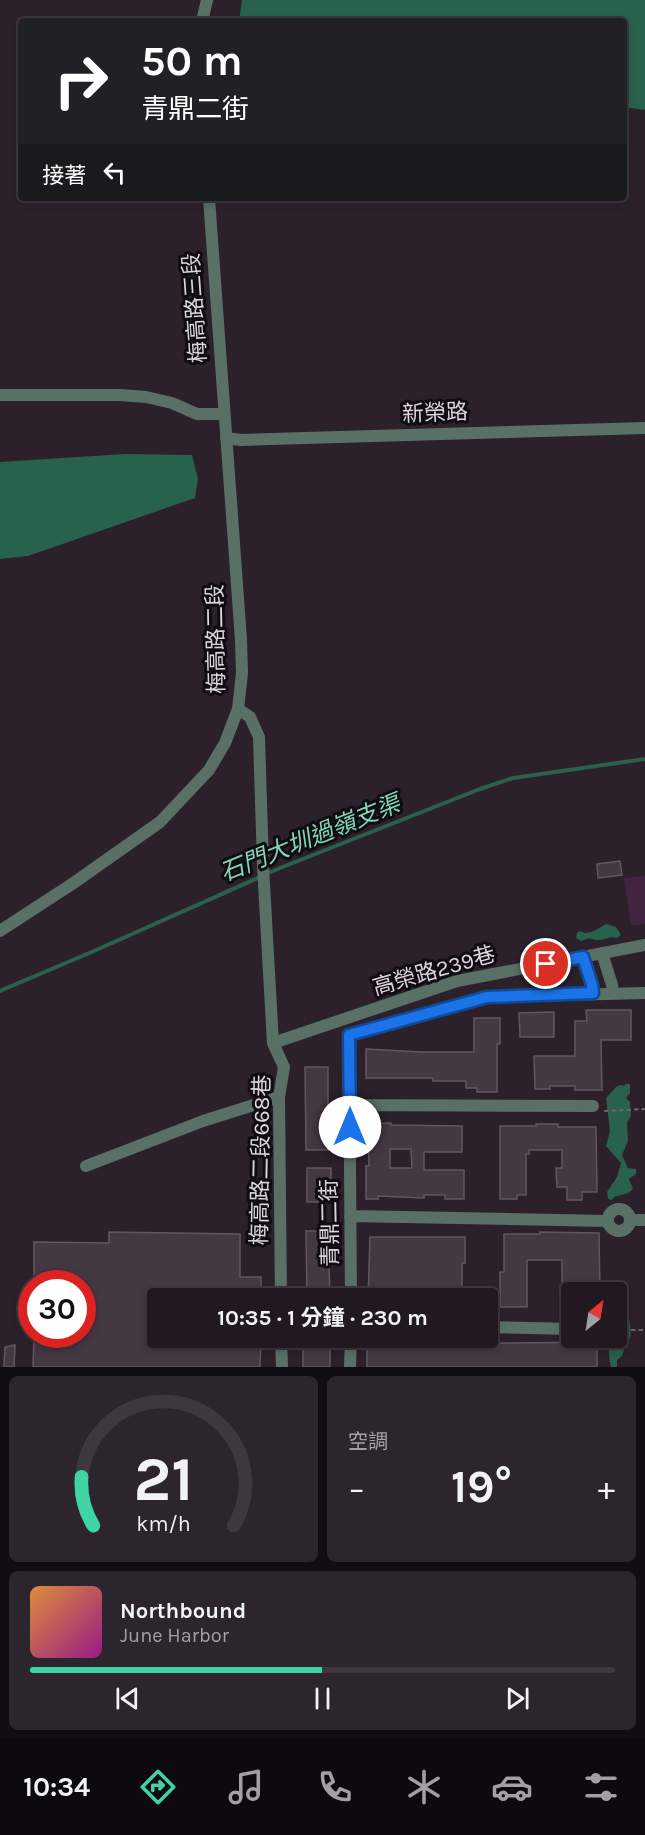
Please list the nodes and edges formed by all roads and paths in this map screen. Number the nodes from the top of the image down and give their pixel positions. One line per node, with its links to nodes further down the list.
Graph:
1 (207, 0): 2 (street)
2 (203, 18)
3 (209, 201): 5 (street, 梅高路三段)
4 (0, 395): 5 (street)
5 (224, 414): 7 (street, 梅高路二段)
6 (645, 428): 7 (street, 新榮路)
7 (226, 438): 8 (street, 梅高路二段)
8 (238, 709): 9 (street, 梅高路二段); 16 (street, 梅高路二段668巷)
9 (0, 932)
10 (645, 945): 11 (street, 高榮路239巷)
11 (602, 953): 12 (street, 高榮路239巷); 14 (street)
12 (583, 957): 13 (street); 16 (street, 高榮路239巷)
13 (593, 993): 14 (street); 18 (street, 青鼎二街)
14 (612, 993): 15 (street)
15 (645, 993)
16 (273, 1043): 17 (street, 梅高路二段668巷)
17 (279, 1097): 21 (street); 24 (street, 梅高路二段668巷)
18 (350, 1105): 19 (street); 22 (street, 青鼎二街)
19 (599, 1108): 20 (path)
20 (645, 1110)
21 (86, 1166)
22 (350, 1216): 23 (street); 25 (street, 青鼎二街)
23 (645, 1220)
24 (281, 1288)
25 (351, 1288)
26 (498, 1327): 27 (street)
27 (561, 1329)
28 (627, 1330): 29 (path)
29 (645, 1330)
30 (281, 1348): 32 (street)
31 (351, 1348): 33 (street)
32 (282, 1367)
33 (350, 1367)

